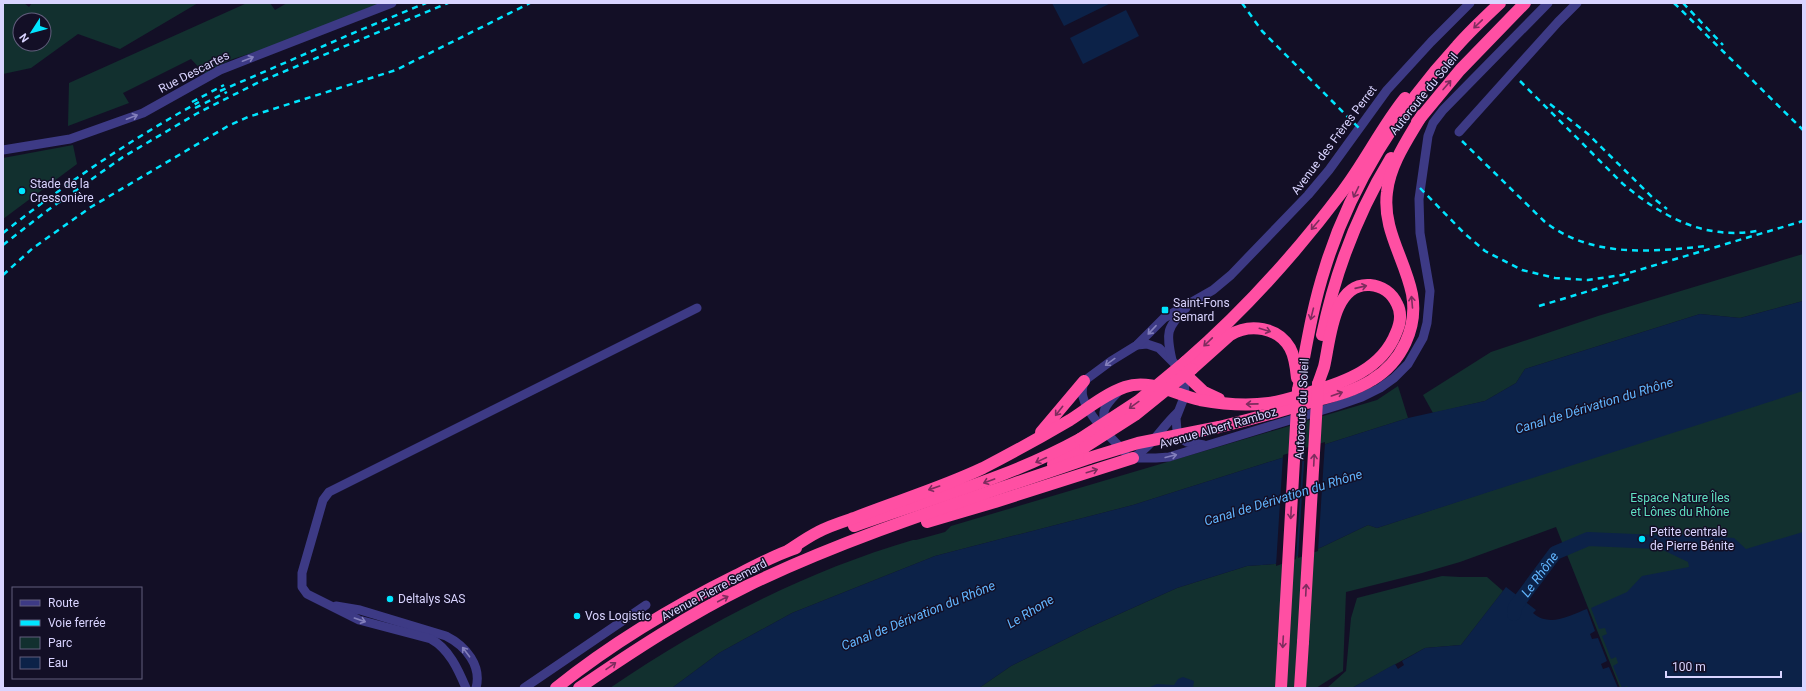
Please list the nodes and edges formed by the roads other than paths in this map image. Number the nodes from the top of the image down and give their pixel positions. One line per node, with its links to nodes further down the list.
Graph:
1 (392, 3): 10 (street, Rue Descartes, one-way to 1)
2 (1470, 3): 11 (street, Avenue des Frères Perret)
3 (1500, 3): 7 (highway, Autoroute du Soleil, one-way to 7)
4 (1526, 3): 8 (highway, Autoroute du Soleil, one-way to 4)
5 (1548, 3): 26 (street, Avenue Albert Ramboz)
6 (1576, 3): 9 (street)
7 (1457, 45): 15 (highway, one-way to 15); 19 (highway, Autoroute du Soleil, one-way to 19)
8 (1422, 115): 17 (highway, Autoroute du Soleil); 27 (highway, one-way to 8, bridge)
9 (1459, 132)
10 (3, 150)
11 (1193, 302): 13 (street, one-way to 13); 14 (street)
12 (697, 308): 31 (street)
13 (1137, 345): 14 (street); 16 (street, one-way to 16)
14 (1172, 362): 15 (street)
15 (1187, 368): 19 (highway, one-way to 19); 20 (street); 21 (highway); 27 (highway, bridge)
16 (1084, 381): 22 (street); 25 (highway, one-way to 25)
17 (1318, 384): 21 (highway, one-way to 21); 39 (highway, Autoroute du Soleil, one-way to 17, bridge)
18 (1121, 388): 20 (highway); 22 (highway); 24 (street)
19 (1298, 390): 38 (highway, Autoroute du Soleil, one-way to 38, bridge)
20 (1185, 395): 21 (highway); 23 (street)
21 (1225, 403)
22 (1088, 408): 24 (street); 25 (highway)
23 (1177, 413): 26 (street); 28 (street)
24 (1108, 433): 28 (street)
25 (1032, 442): 30 (highway, one-way to 30)
26 (1208, 444): 28 (street, Avenue Albert Ramboz, one-way to 26)
27 (1085, 448): 29 (highway); 30 (highway, one-way to 30)
28 (1133, 458): 29 (highway, one-way to 28)
29 (848, 543): 37 (highway, Avenue Pierre Semard, one-way to 29)
30 (789, 550): 36 (highway, Avenue Pierre Semard)
31 (325, 604): 33 (street, one-way to 33); 34 (street, one-way to 31)
32 (646, 604): 35 (street)
33 (466, 688)
34 (476, 688)
35 (524, 688)
36 (556, 688)
37 (579, 688)
38 (1280, 688)
39 (1300, 688)

